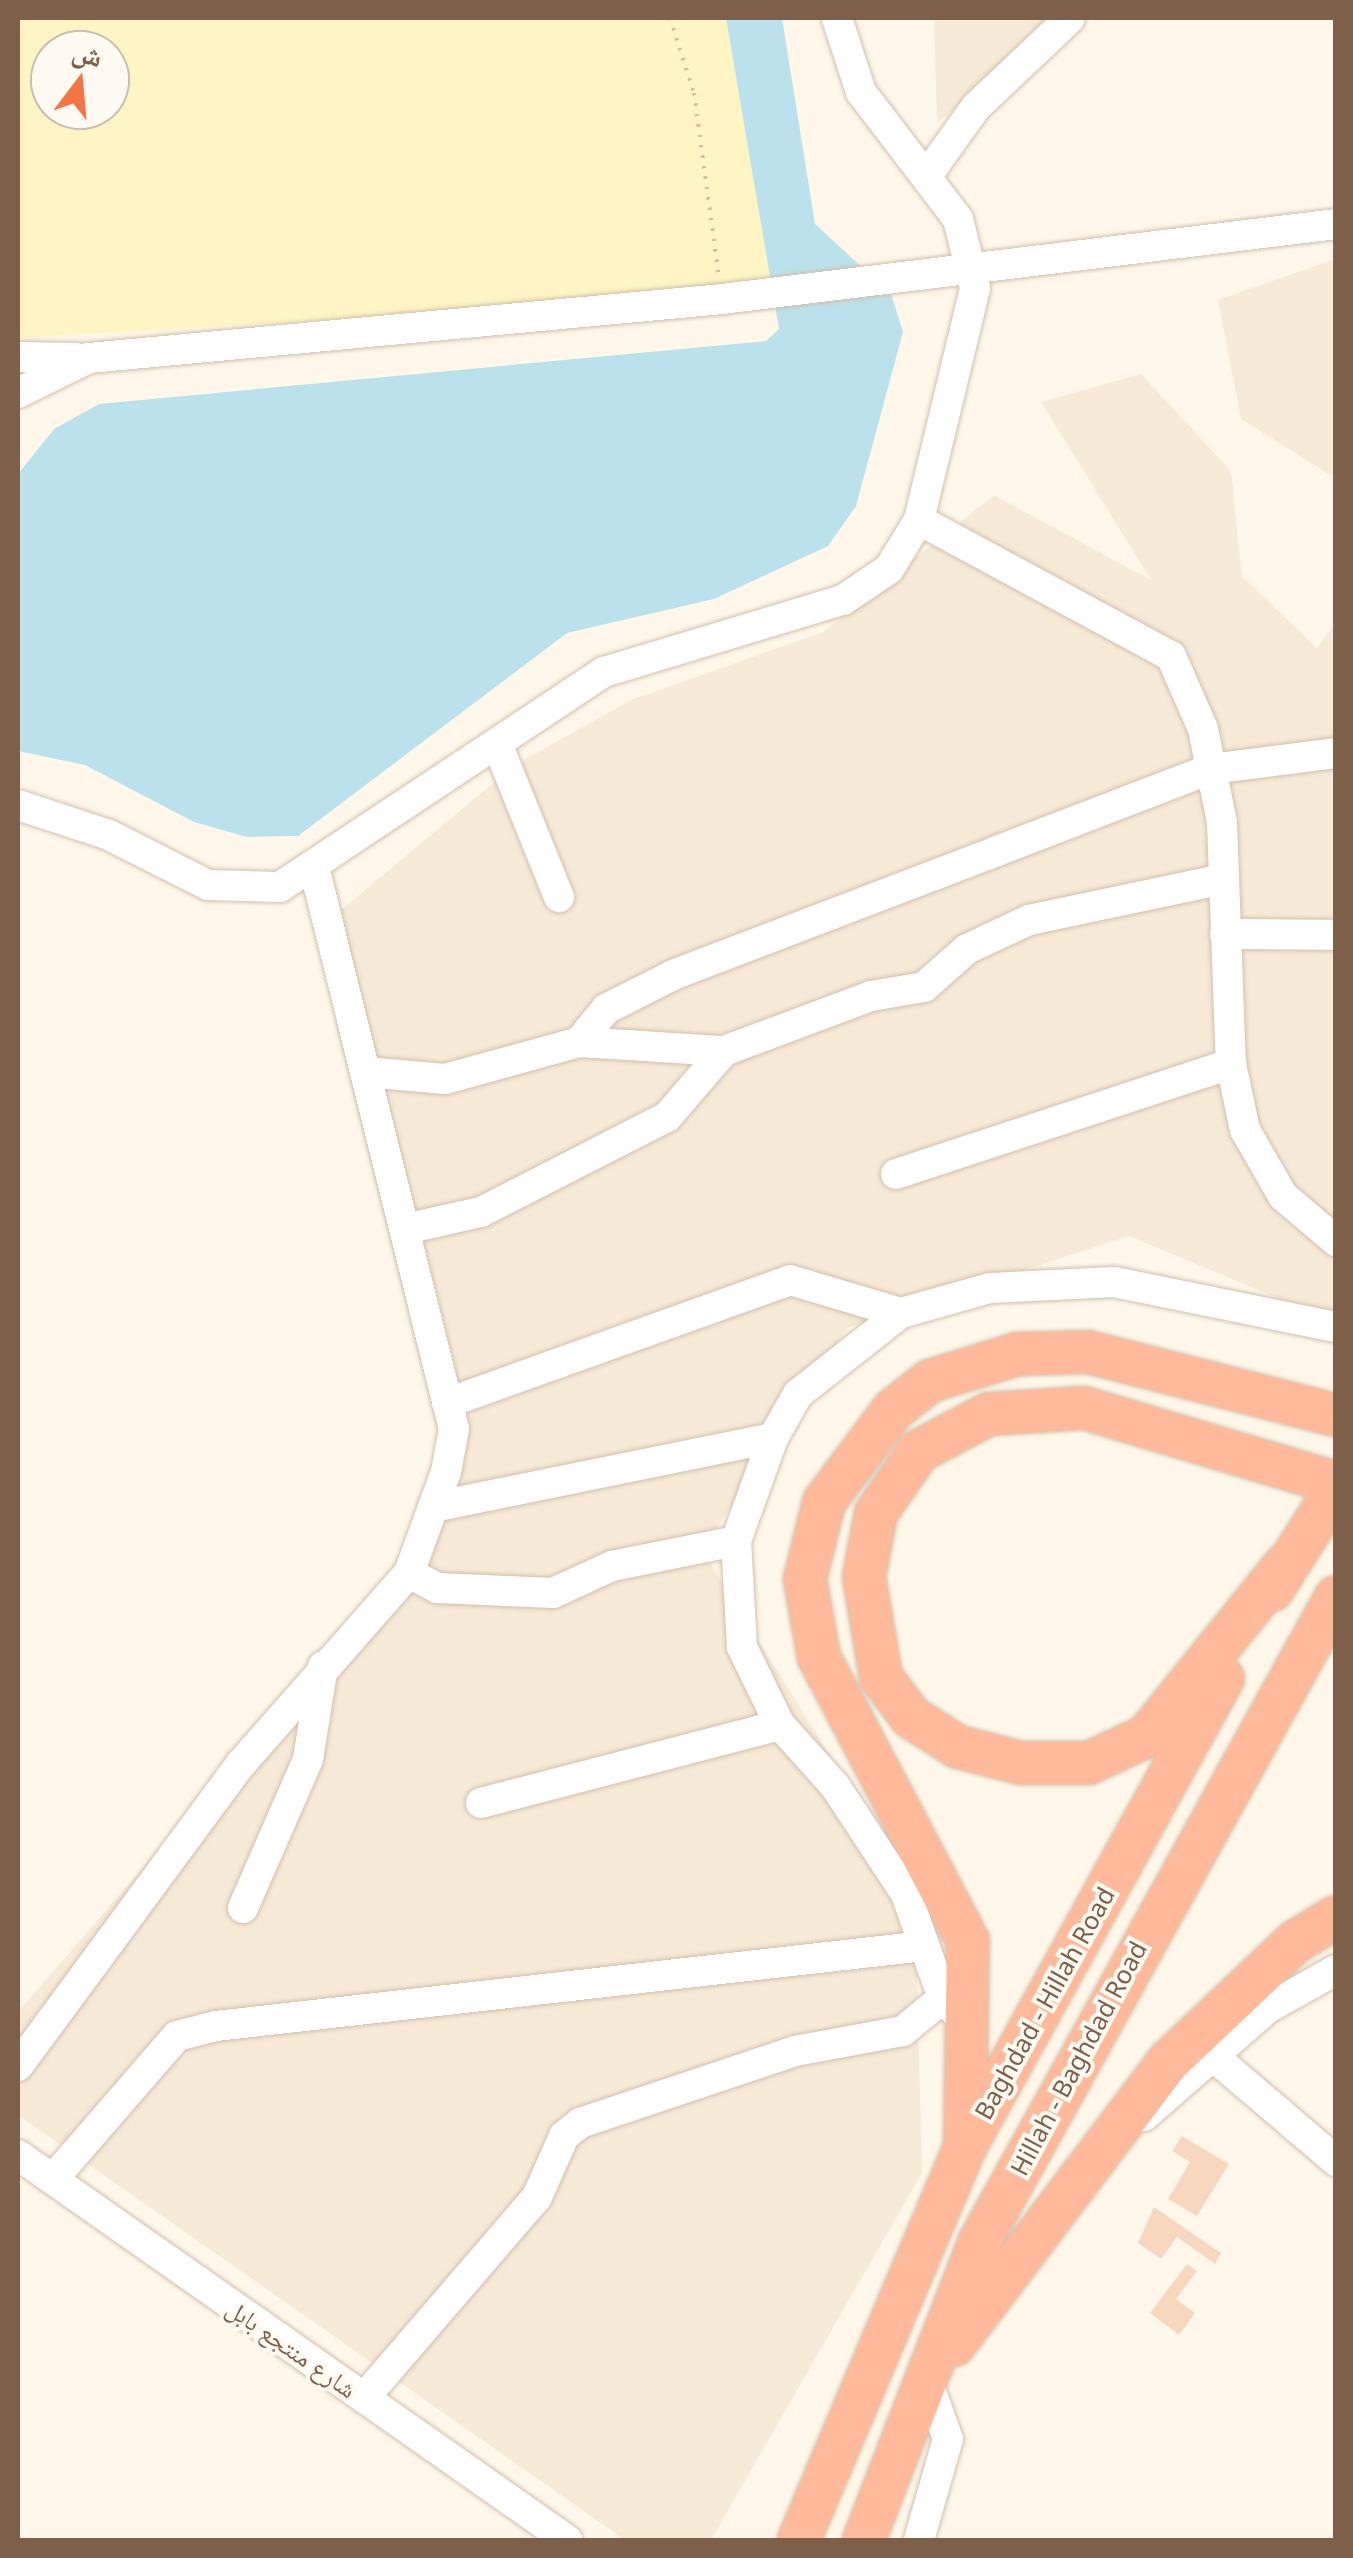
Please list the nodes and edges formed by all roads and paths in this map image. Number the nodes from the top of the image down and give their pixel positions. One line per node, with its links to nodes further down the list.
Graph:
1 (670, 18): 7 (path)
2 (838, 18): 4 (street)
3 (1070, 18): 4 (street)
4 (928, 174): 6 (street)
5 (1336, 224): 6 (street)
6 (973, 266): 7 (street); 11 (street)
7 (735, 298): 9 (street)
8 (18, 357): 9 (street)
9 (88, 358): 10 (street)
10 (18, 393)
11 (920, 520): 12 (street); 14 (street)
12 (498, 746): 16 (street); 18 (street)
13 (1336, 753): 14 (street)
14 (1211, 770): 17 (street); 21 (street)
15 (18, 805): 16 (street)
16 (315, 871): 24 (street)
17 (1224, 879): 19 (street); 22 (street)
18 (558, 897)
19 (1225, 934): 20 (street); 23 (street)
20 (1336, 935)
21 (579, 1042): 22 (street); 24 (street)
22 (724, 1051): 26 (street)
23 (1231, 1064): 25 (street); 27 (street)
24 (366, 1072): 26 (street)
25 (896, 1174)
26 (406, 1229): 31 (street)
27 (1336, 1241)
28 (901, 1313): 29 (street); 31 (street); 34 (street)
29 (1336, 1327)
30 (18, 1382): 33 (path)
31 (447, 1403): 36 (street)
32 (1336, 1414): 49 (highway)
33 (18, 1436)
34 (773, 1438): 36 (street); 37 (street)
35 (1336, 1486): 38 (highway, Baghdad - Hillah Road); 38 (highway)
36 (433, 1507): 39 (street)
37 (736, 1541): 39 (street); 42 (street)
38 (1286, 1564): 52 (highway, Baghdad - Hillah Road)
39 (409, 1573): 41 (street)
40 (1336, 1597): 57 (highway, Hillah - Baghdad Road)
41 (324, 1664): 44 (street); 51 (street)
42 (780, 1724): 43 (street); 46 (street)
43 (481, 1803)
44 (243, 1908)
45 (1336, 1917): 55 (highway)
46 (926, 1946): 48 (street); 56 (street)
47 (1336, 1970): 50 (street)
48 (943, 1998): 49 (street); 58 (street)
49 (972, 2030): 52 (highway)
50 (1214, 2056): 54 (street); 55 (street)
51 (18, 2066)
52 (965, 2147): 61 (highway, Baghdad - Hillah Road)
53 (18, 2155): 56 (street, شارع منتجع بابل)
54 (1336, 2160)
55 (1077, 2173): 57 (highway)
56 (52, 2180): 58 (street, شارع منتجع بابل)
57 (932, 2372): 59 (street); 62 (highway, Hillah - Baghdad Road)
58 (364, 2398): 60 (street, شارع منتجع بابل)
59 (927, 2539)
60 (567, 2540)
61 (799, 2540)
62 (864, 2540)

